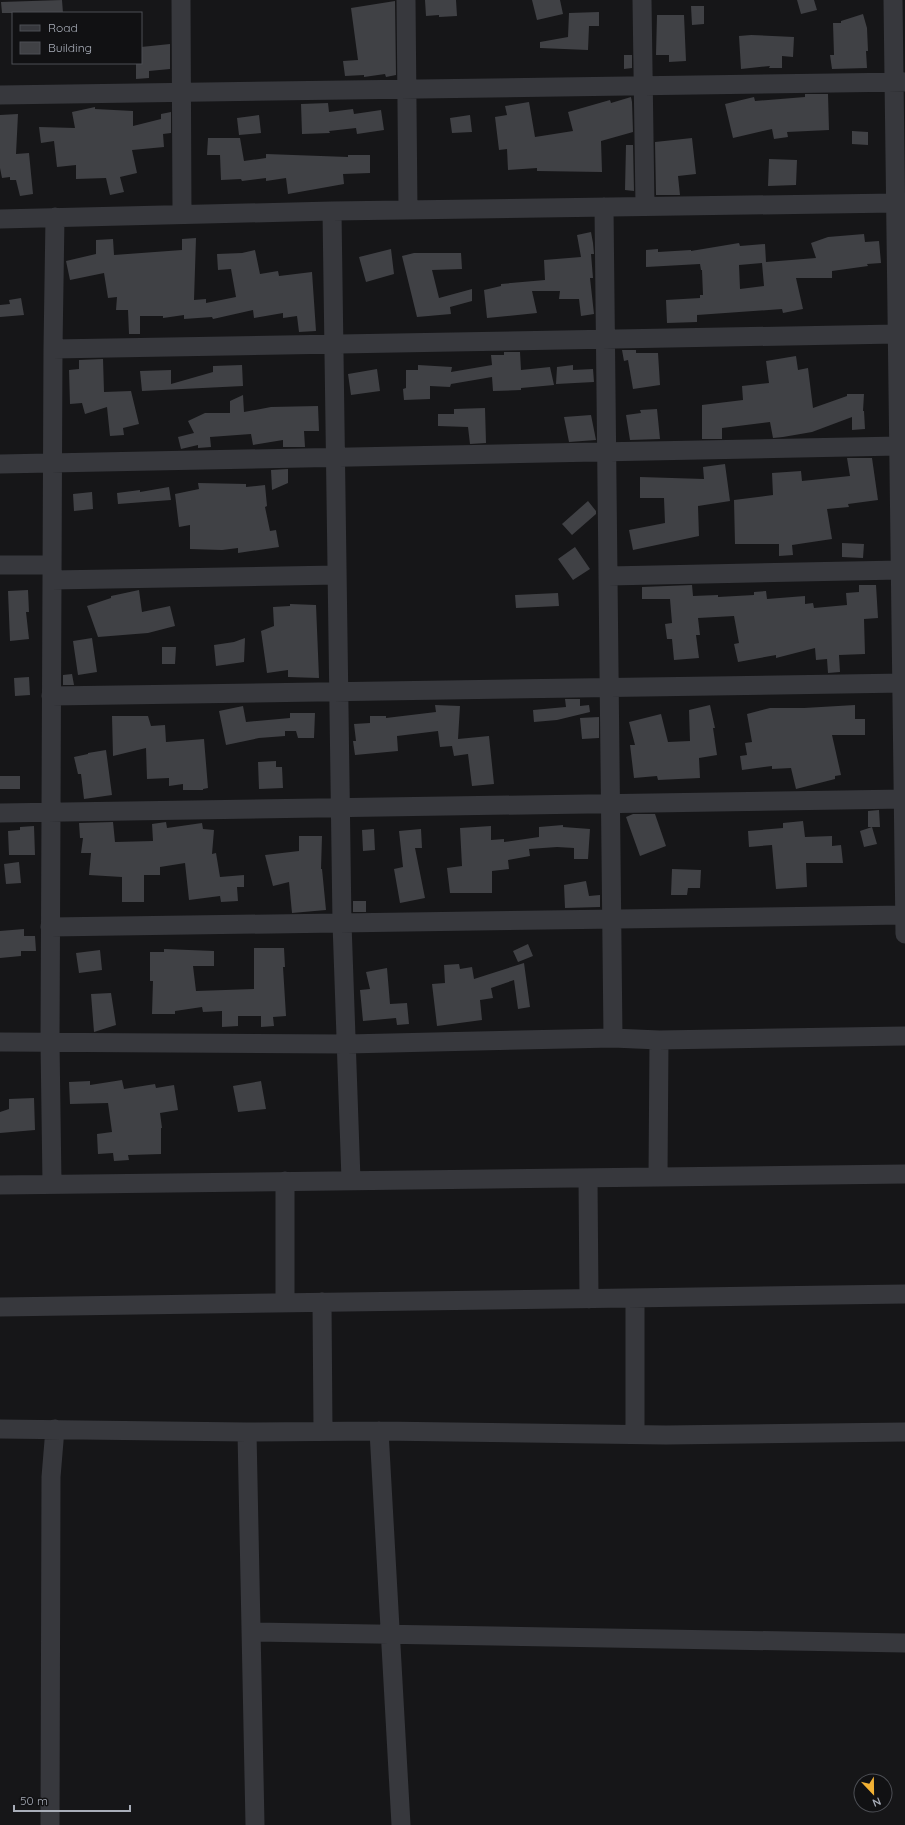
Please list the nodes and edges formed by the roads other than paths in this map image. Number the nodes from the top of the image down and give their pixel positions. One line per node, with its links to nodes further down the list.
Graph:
1 (181, 0): 8 (street)
2 (406, 0): 7 (street)
3 (642, 0): 6 (street)
4 (893, 0): 5 (street)
5 (900, 82): 6 (street); 10 (street)
6 (644, 86): 7 (street); 11 (street)
7 (407, 89): 8 (street); 13 (street)
8 (181, 92): 9 (street); 15 (street)
9 (0, 95)
10 (899, 197): 11 (street); 18 (street)
11 (645, 206): 12 (street)
12 (604, 207): 13 (street); 19 (street)
13 (408, 210): 14 (street)
14 (332, 212): 15 (street); 20 (street)
15 (182, 214): 16 (street)
16 (55, 217): 17 (street); 21 (street)
17 (0, 219)
18 (900, 322): 19 (street); 22 (street)
19 (606, 339): 20 (street); 23 (street)
20 (334, 344): 21 (street); 24 (street)
21 (53, 348): 26 (street)
22 (901, 434): 23 (street); 27 (street)
23 (607, 452): 24 (street); 31 (street)
24 (335, 458): 26 (street); 30 (street)
25 (0, 464): 26 (street)
26 (52, 464): 29 (street)
27 (902, 563): 31 (street); 32 (street)
28 (0, 565): 29 (street)
29 (52, 572): 30 (street); 35 (street)
30 (337, 575): 34 (street)
31 (608, 576): 33 (street)
32 (903, 683): 33 (street); 36 (street)
33 (609, 688): 34 (street); 37 (street)
34 (338, 692): 35 (street); 38 (street)
35 (51, 696): 39 (street)
36 (904, 799): 37 (street); 41 (street)
37 (610, 804): 38 (street); 42 (street)
38 (340, 808): 39 (street); 43 (street)
39 (51, 812): 40 (street); 44 (street)
40 (0, 813)
41 (905, 915): 42 (street); 45 (street)
42 (611, 919): 43 (street); 47 (street)
43 (342, 923): 44 (street); 51 (street)
44 (50, 927): 50 (street)
45 (905, 934)
46 (905, 1036): 48 (street)
47 (613, 1038): 48 (street); 51 (street)
48 (659, 1040): 53 (street)
49 (0, 1042): 50 (street)
50 (50, 1042): 51 (street); 57 (street)
51 (347, 1044): 55 (street)
52 (905, 1174): 53 (street)
53 (658, 1177): 54 (street)
54 (588, 1178): 55 (street); 61 (street)
55 (351, 1180): 56 (street)
56 (285, 1181): 57 (street); 63 (street)
57 (52, 1184): 58 (street)
58 (0, 1185)
59 (905, 1294): 60 (street)
60 (635, 1298): 61 (street); 71 (street)
61 (589, 1299): 62 (street)
62 (322, 1302): 63 (street); 67 (street)
63 (285, 1303): 64 (street)
64 (0, 1307)
65 (0, 1429): 66 (street)
66 (55, 1429): 69 (street); 75 (street)
67 (323, 1431): 68 (street); 69 (street)
68 (379, 1431): 71 (street); 73 (street)
69 (247, 1432): 72 (street)
70 (905, 1432): 71 (street)
71 (634, 1434)
72 (251, 1632): 73 (street); 76 (street)
73 (390, 1635): 74 (street); 77 (street)
74 (905, 1643)
75 (50, 1825)
76 (255, 1825)
77 (401, 1825)

